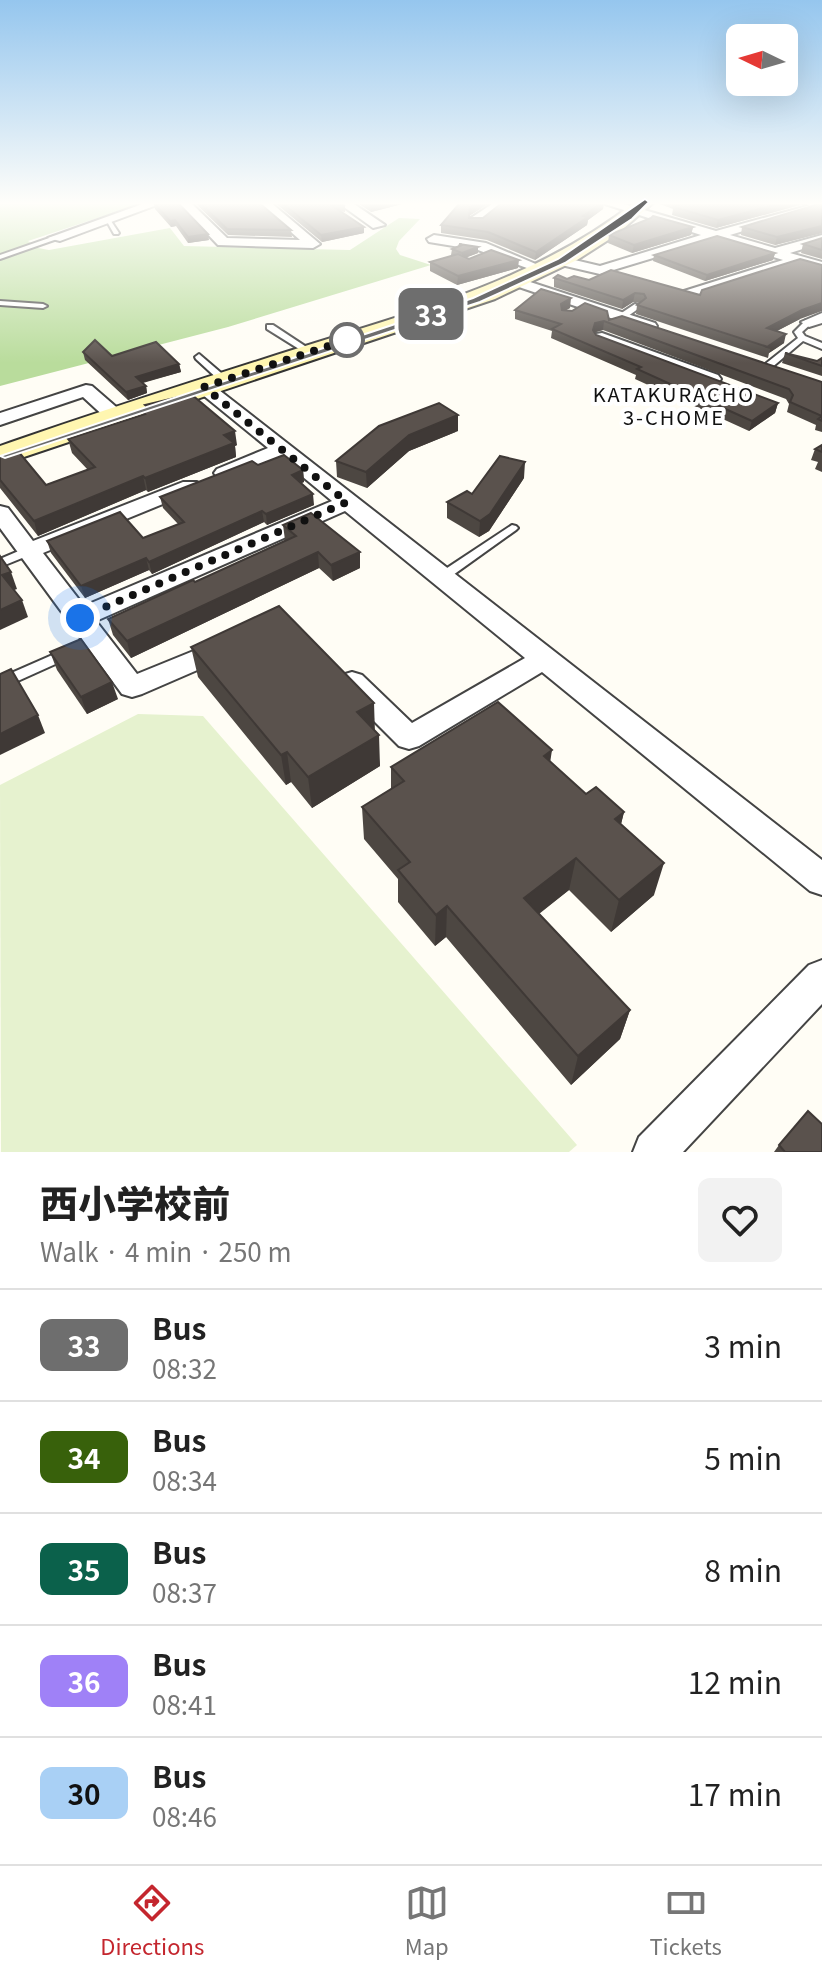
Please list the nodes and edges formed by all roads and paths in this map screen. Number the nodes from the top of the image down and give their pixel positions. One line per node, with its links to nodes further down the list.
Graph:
1 (503, 256): 6 (street)
2 (570, 256): 6 (main road)
3 (647, 256): 6 (street)
4 (783, 256): 5 (street)
5 (797, 260): 7 (street); 9 (street)
6 (552, 266): 8 (main road)
7 (822, 267)
8 (518, 282): 14 (street); 20 (main road)
9 (689, 294)
10 (0, 303): 11 (lane)
11 (43, 306)
12 (638, 306): 14 (lane)
13 (816, 320): 17 (lane)
14 (612, 326): 16 (street); 22 (street)
15 (270, 327): 20 (lane)
16 (662, 331)
17 (802, 338): 18 (lane); 23 (lane)
18 (822, 346)
19 (680, 347): 22 (street)
20 (310, 352): 24 (main road)
21 (199, 357): 24 (lane)
22 (661, 359): 25 (street)
23 (767, 367)
24 (214, 384): 26 (main road); 28 (street)
25 (734, 388)
26 (115, 416): 27 (street); 29 (main road)
27 (0, 419)
28 (282, 450): 30 (street); 33 (street)
29 (1, 453)
30 (347, 502): 35 (street); 36 (street)
31 (0, 513): 33 (street)
32 (512, 528): 35 (lane)
33 (28, 551): 34 (lane); 36 (street)
34 (0, 563)
35 (442, 577): 39 (street)
36 (80, 618): 38 (street)
37 (246, 638): 38 (street)
38 (96, 640): 41 (lane)
39 (544, 659): 40 (street); 42 (street)
40 (332, 662)
41 (0, 684)
42 (822, 880)
43 (822, 978): 44 (street)
44 (654, 1152)

